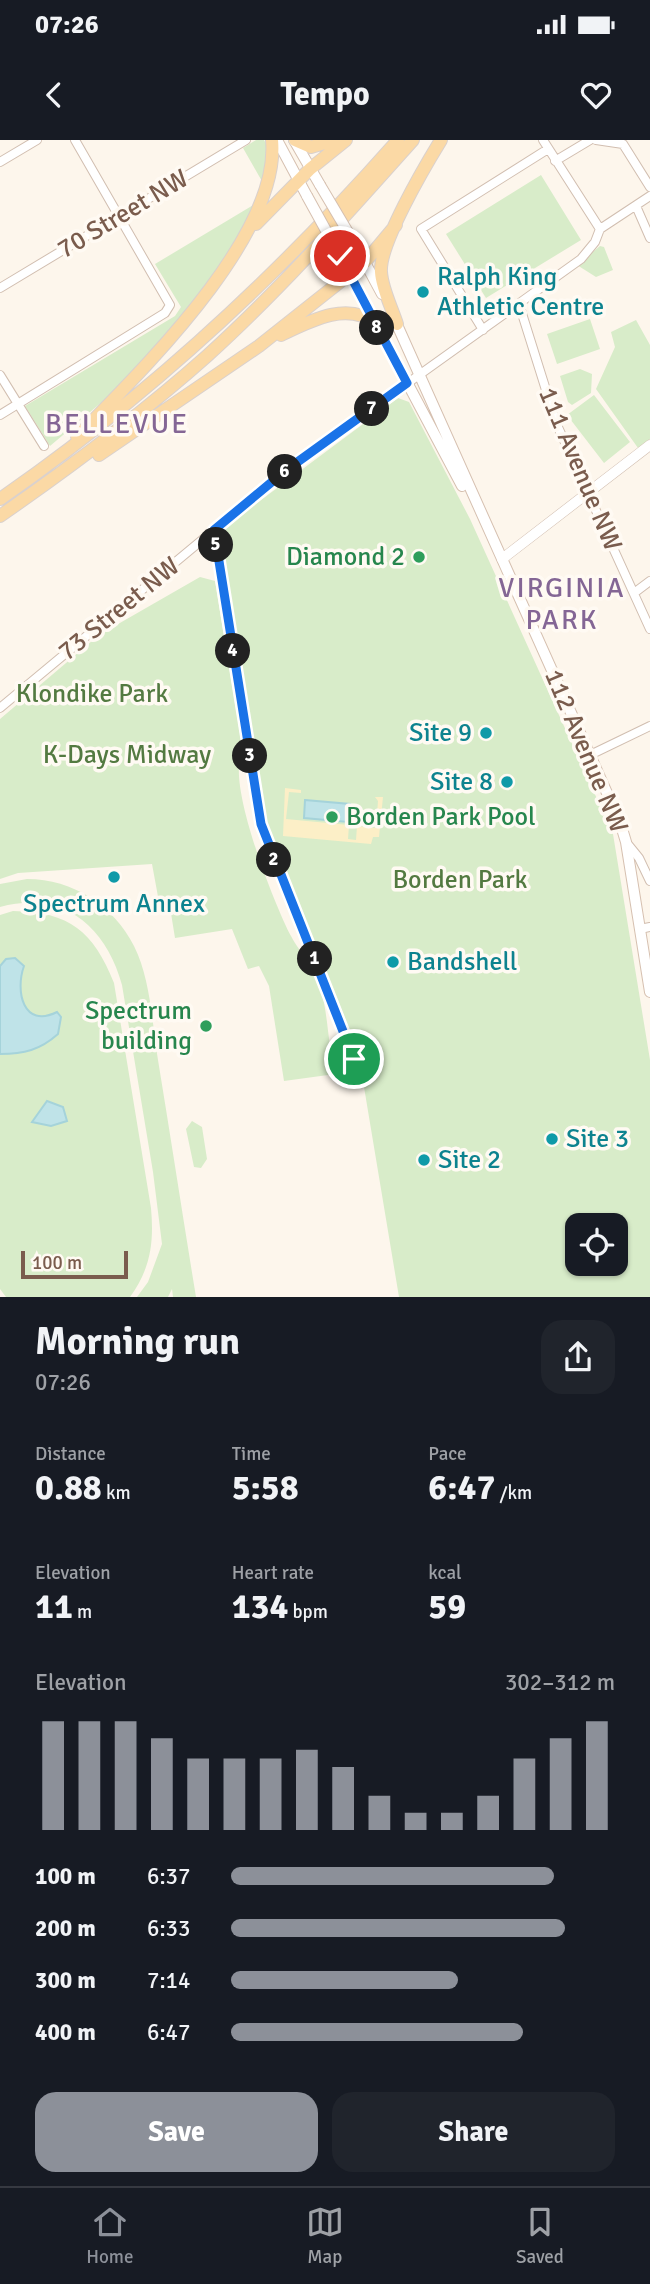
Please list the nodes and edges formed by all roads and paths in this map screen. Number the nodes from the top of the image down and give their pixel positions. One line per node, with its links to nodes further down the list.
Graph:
1 (37, 140): 16 (street)
2 (75, 140): 22 (street)
3 (246, 140): 22 (street, 70 Street NW)
4 (274, 140): 18 (main road, 112 Avenue NW); 25 (main road)
5 (294, 140): 6 (main road); 17 (main road, 112 Avenue NW)
6 (335, 140)
7 (346, 140): 17 (main road)
8 (398, 140): 42 (main road)
9 (413, 140): 43 (main road)
10 (441, 140): 23 (main road)
11 (543, 140): 14 (street)
12 (590, 140): 15 (street)
13 (596, 140): 19 (street)
14 (548, 149): 15 (street); 33 (street)
15 (555, 161): 24 (street)
16 (0, 162)
17 (310, 169): 18 (main road); 27 (main road, 112 Avenue NW, bridge)
18 (298, 180): 25 (main road); 28 (main road, 112 Avenue NW, bridge)
19 (650, 187)
20 (650, 196): 21 (street)
21 (636, 206): 24 (street); 26 (street)
22 (121, 216): 29 (street, 70 Street NW); 38 (street)
23 (396, 225): 27 (main road); 32 (main road)
24 (600, 229): 30 (street, 73 Street NW)
25 (244, 237): 42 (main road)
26 (650, 238)
27 (365, 262): 28 (main road); 32 (main road, 112 Avenue NW)
28 (350, 274): 31 (main road, 112 Avenue NW); 34 (main road)
29 (0, 288)
30 (519, 304): 33 (street, 73 Street NW); 44 (street, 111 Avenue NW)
31 (375, 323): 34 (main road); 37 (main road, 112 Avenue NW)
32 (397, 324): 35 (main road, 112 Avenue NW)
33 (483, 330): 35 (street, 73 Street NW)
34 (259, 346): 43 (main road)
35 (420, 374): 37 (street, 73 Street NW); 48 (main road, 112 Avenue NW)
36 (0, 375): 38 (street)
37 (407, 383): 47 (street, 73 Street NW); 48 (main road, 112 Avenue NW)
38 (17, 404): 39 (street); 41 (street)
39 (0, 415)
40 (650, 445): 44 (street)
41 (44, 446)
42 (50, 465): 45 (main road)
43 (54, 478): 46 (main road)
44 (588, 494): 48 (street); 50 (street, 111 Avenue NW)
45 (0, 499)
46 (0, 516)
47 (214, 530): 52 (street, 73 Street NW); 59 (street)
48 (502, 559): 54 (main road, 112 Avenue NW)
49 (650, 581): 50 (street)
50 (634, 593): 51 (street, 111 Avenue NW)
51 (650, 629)
52 (0, 708)
53 (650, 726): 54 (street)
54 (590, 755): 55 (main road, 112 Avenue NW)
55 (626, 842): 56 (street); 57 (main road, 112 Avenue NW)
56 (650, 881)
57 (645, 928): 58 (main road, 112 Avenue NW)
58 (650, 992)
59 (354, 1059)

